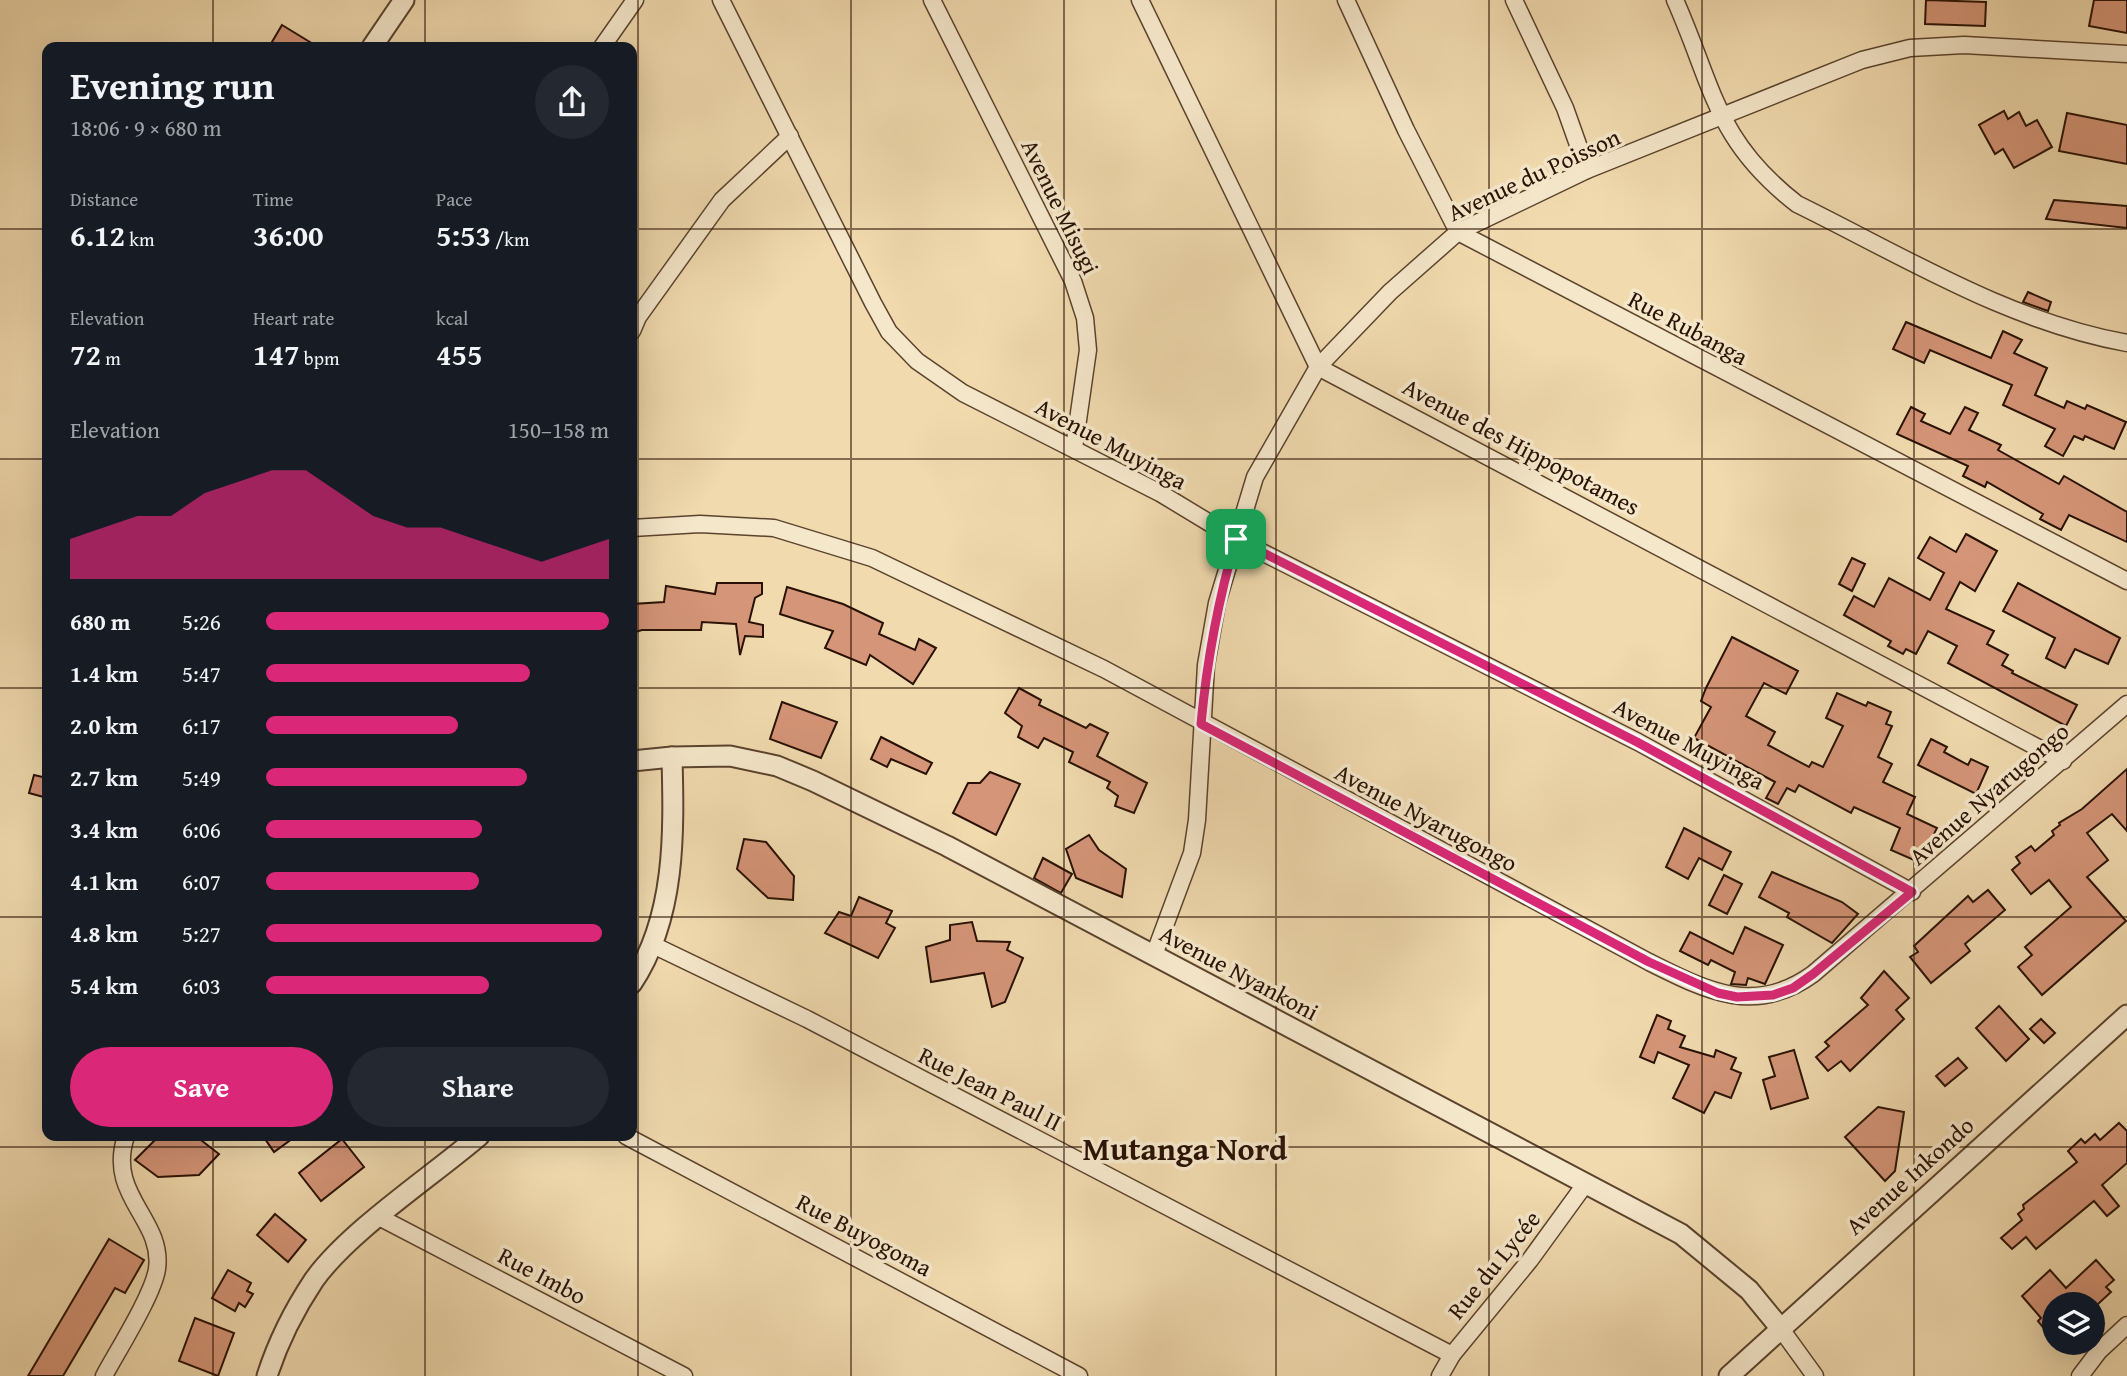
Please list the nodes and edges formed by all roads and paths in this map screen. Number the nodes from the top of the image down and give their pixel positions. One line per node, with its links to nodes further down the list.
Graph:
1 (404, 0): 9 (street)
2 (635, 0): 10 (street)
3 (721, 0): 13 (street, Avenue Muyinga)
4 (932, 0): 19 (street, Avenue Misugi)
5 (1140, 0): 18 (street)
6 (1346, 0): 15 (street)
7 (1514, 0): 14 (street)
8 (1675, 0): 12 (street)
9 (375, 42)
10 (606, 42)
11 (2127, 54): 12 (street, Avenue du Poisson)
12 (1721, 118): 14 (street, Avenue du Poisson); 17 (street)
13 (790, 136): 16 (street); 19 (street, Avenue Muyinga)
14 (1587, 170): 15 (street, Avenue du Poisson)
15 (1458, 232): 18 (street, Avenue du Poisson); 22 (street, Rue Rubanga)
16 (637, 319)
17 (2127, 343)
18 (1318, 367): 21 (street, Avenue du Poisson); 27 (street, Avenue des Hippopotames)
19 (1074, 448): 21 (street, Avenue Muyinga)
20 (637, 528): 24 (street, Avenue Nyarugongo)
21 (1236, 539): 24 (street, Avenue du Poisson); 28 (street, Avenue Muyinga)
22 (2127, 581)
23 (2127, 704): 27 (street, Avenue Nyarugongo)
24 (1201, 724): 28 (street, Avenue Nyarugongo); 30 (street, Avenue du Poisson)
25 (672, 757): 26 (street, Avenue Nyankoni); 29 (street); 30 (street, Avenue Nyankoni)
26 (637, 760)
27 (2063, 761): 28 (street, Avenue Nyarugongo)
28 (1912, 892)
29 (653, 945): 31 (street); 40 (street, Rue Jean Paul II)
30 (1154, 955): 36 (street, Avenue Nyankoni)
31 (637, 974)
32 (2127, 1015): 39 (street, Avenue Inkondo)
33 (124, 1141): 42 (street)
34 (473, 1141): 37 (street)
35 (635, 1141): 44 (street, Rue Buyogoma)
36 (1586, 1183): 39 (street, Avenue Nyankoni); 40 (street, Rue du Lycée)
37 (379, 1217): 41 (street); 43 (street, Rue Imbo)
38 (2127, 1325): 48 (street)
39 (1781, 1329): 46 (street, Avenue Inkondo); 47 (street)
40 (1452, 1355): 45 (street, Rue du Lycée)
41 (269, 1375)
42 (104, 1376)
43 (684, 1376)
44 (1079, 1376)
45 (1440, 1376)
46 (1729, 1376)
47 (1815, 1376)
48 (2080, 1376)

